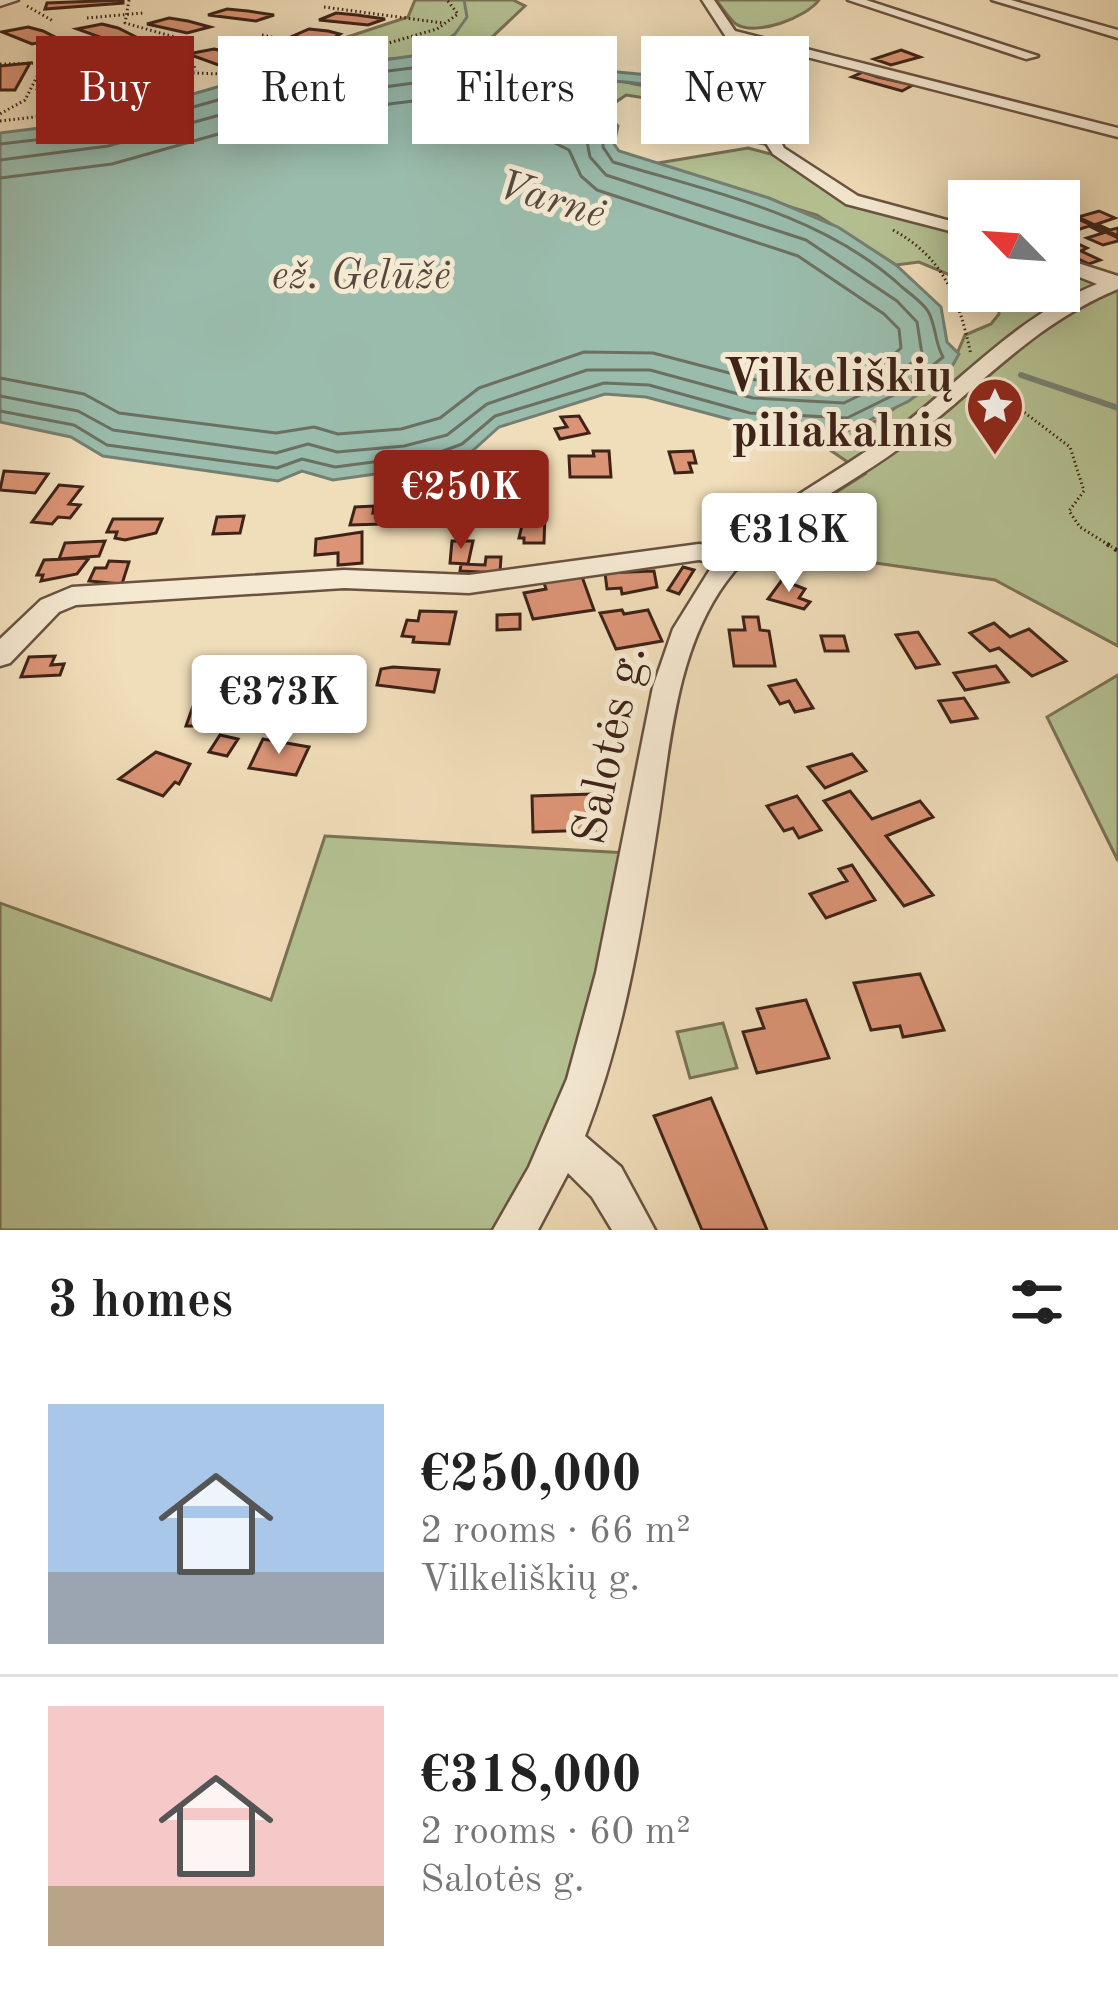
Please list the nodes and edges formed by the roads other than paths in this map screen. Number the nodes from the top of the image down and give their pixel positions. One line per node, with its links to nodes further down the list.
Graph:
1 (15, 0): 5 (street)
2 (708, 0): 7 (street)
3 (854, 0): 8 (street)
4 (998, 0): 6 (street)
5 (0, 2)
6 (1118, 34)
7 (735, 35): 9 (street); 10 (street)
8 (1031, 56)
9 (1118, 133)
10 (948, 225)
11 (1080, 270): 12 (street)
12 (1116, 283): 13 (street, Salotės g.)
13 (732, 557): 14 (street); 15 (street, Salotės g.)
14 (0, 656)
15 (564, 1146): 16 (street, Salotės g.); 17 (street)
16 (514, 1230)
17 (634, 1230)

